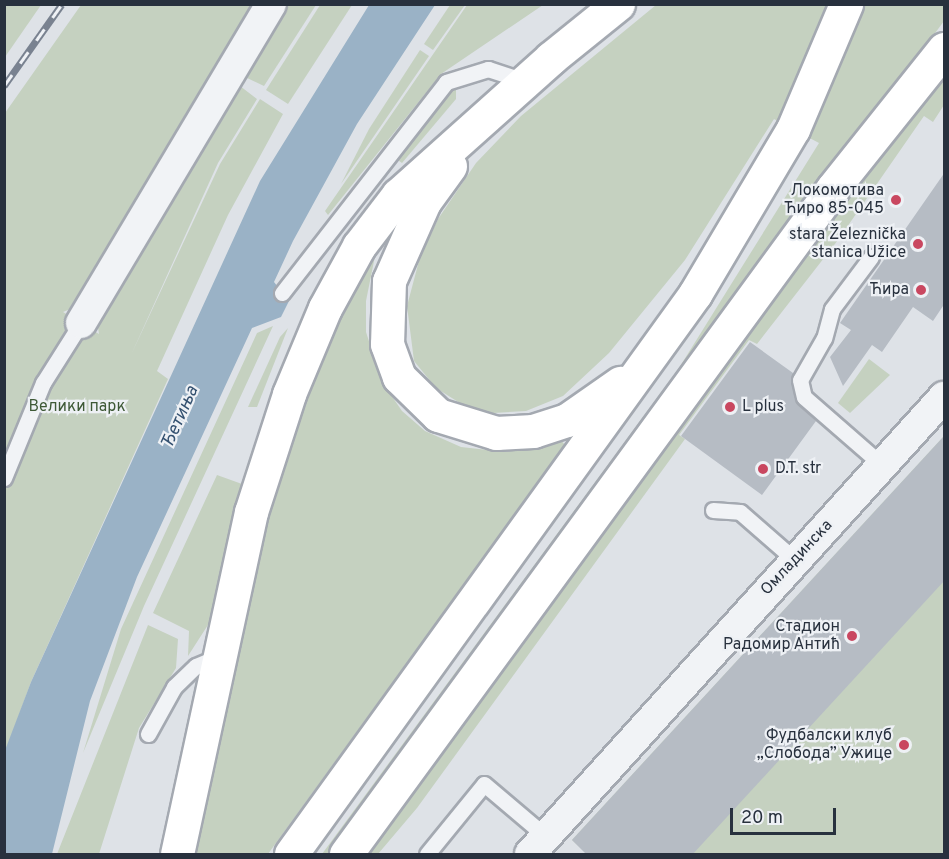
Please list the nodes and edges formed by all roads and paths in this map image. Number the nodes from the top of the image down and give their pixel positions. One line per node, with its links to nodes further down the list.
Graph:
1 (271, 4): 9 (street)
2 (618, 4): 5 (main road)
3 (846, 4): 10 (main road)
4 (945, 49): 21 (main road)
5 (525, 81): 6 (main road); 8 (lane)
6 (460, 142): 10 (main road); 16 (main road)
7 (871, 257): 12 (lane)
8 (282, 293)
9 (81, 323): 13 (lane)
10 (652, 354): 20 (main road)
11 (945, 397): 12 (street, Омладинска)
12 (882, 465): 15 (street, Омладинска)
13 (4, 478)
14 (712, 510): 15 (lane)
15 (795, 560): 18 (street, Омладинска)
16 (221, 656): 17 (lane); 19 (main road)
17 (148, 734)
18 (537, 844): 22 (lane)
19 (177, 855)
20 (291, 855)
21 (346, 855)
22 (427, 855)

